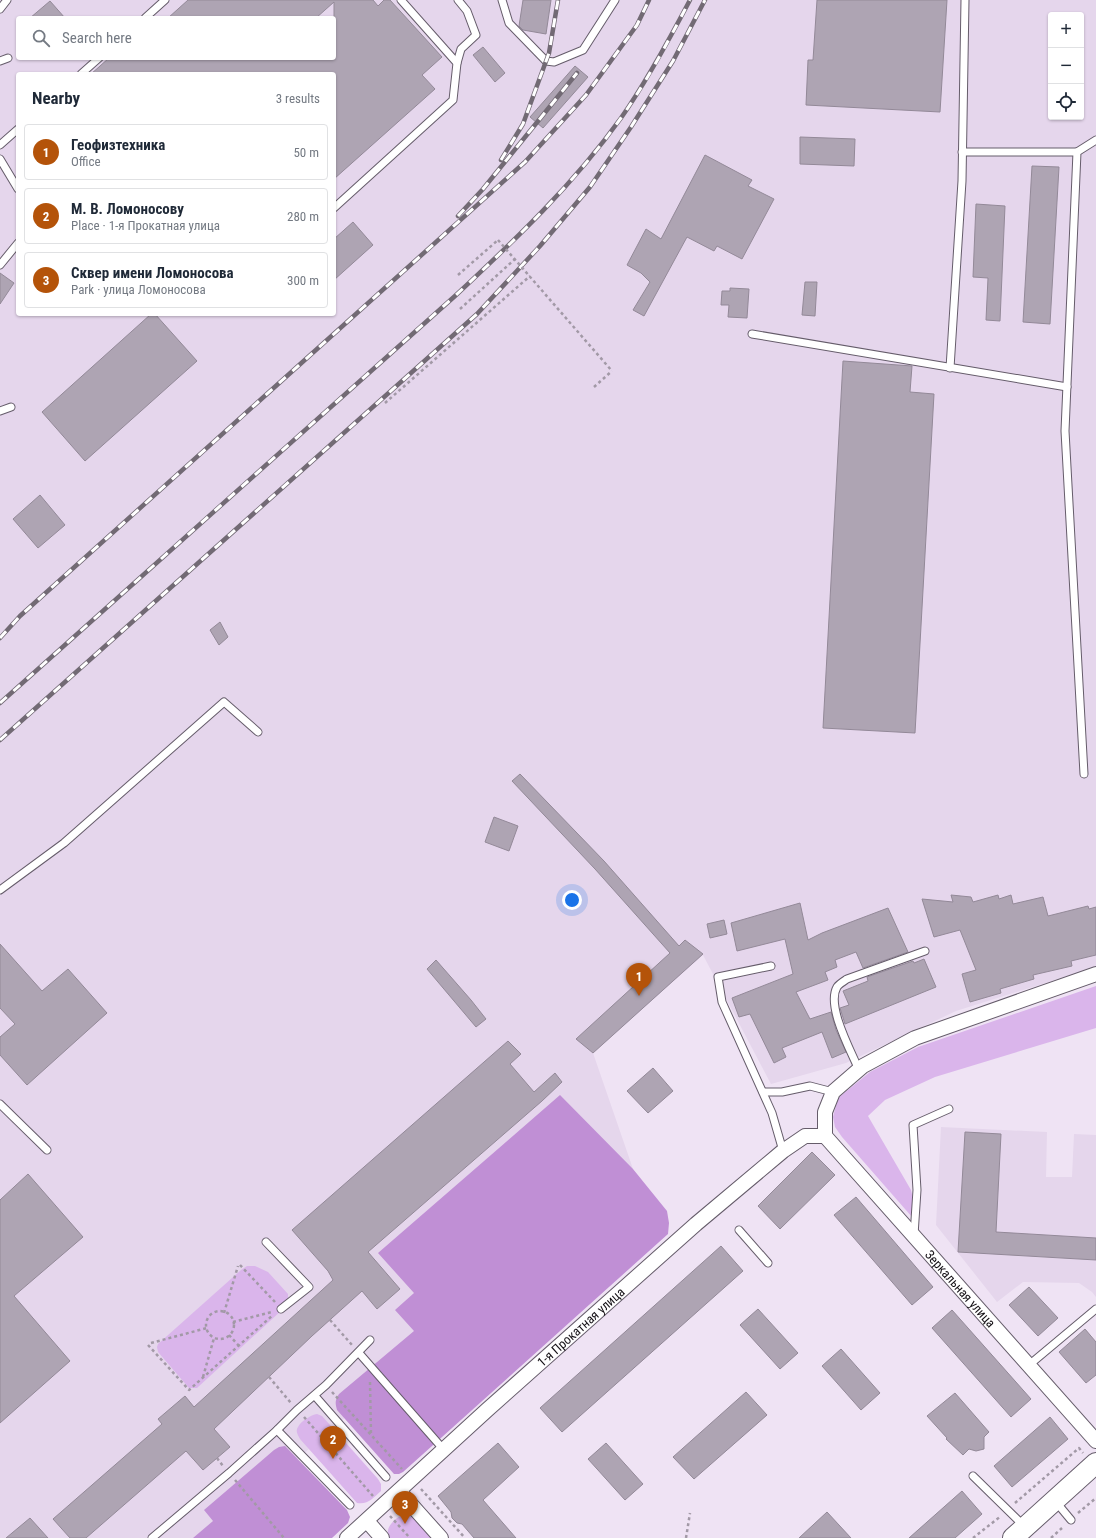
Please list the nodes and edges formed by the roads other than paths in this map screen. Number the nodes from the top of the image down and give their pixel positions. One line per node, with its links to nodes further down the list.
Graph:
1 (7, 0): 8 (lane)
2 (165, 0): 9 (lane)
3 (401, 0): 13 (lane)
4 (458, 0): 13 (lane)
5 (502, 0): 6 (lane)
6 (616, 0)
7 (965, 0): 18 (lane)
8 (0, 8)
9 (147, 16)
10 (8, 58): 12 (lane)
11 (97, 60): 14 (lane)
12 (0, 61)
13 (457, 63): 22 (lane)
14 (83, 72)
15 (16, 132): 17 (lane)
16 (1096, 140): 19 (lane)
17 (0, 145)
18 (962, 152): 19 (lane); 26 (lane)
19 (1077, 152): 27 (lane)
20 (0, 159): 21 (lane)
21 (16, 186)
22 (336, 206)
23 (16, 245): 24 (lane)
24 (0, 265)
25 (752, 334): 26 (lane)
26 (950, 368): 27 (lane)
27 (1067, 387): 31 (lane)
28 (12, 407): 29 (lane)
29 (0, 411)
30 (258, 732): 32 (lane)
31 (1084, 774)
32 (0, 890)
33 (925, 951): 36 (lane)
34 (771, 966): 37 (lane)
35 (1096, 974): 36 (street)
36 (859, 1070): 38 (street)
37 (763, 1092): 38 (lane); 43 (lane)
38 (833, 1092): 41 (street)
39 (0, 1104): 42 (lane)
40 (949, 1109): 45 (lane)
41 (825, 1136): 43 (street, 1-я Прокатная улица); 45 (street, Зеркальная улица)
42 (47, 1150)
43 (783, 1151): 56 (street, 1-я Прокатная улица)
44 (739, 1230): 47 (lane)
45 (914, 1235): 52 (street, Зеркальная улица)
46 (266, 1242): 48 (lane)
47 (768, 1263)
48 (281, 1309)
49 (1096, 1309): 52 (lane)
50 (370, 1340): 51 (lane)
51 (359, 1353): 53 (lane); 56 (lane)
52 (1029, 1365): 55 (street, Зеркальная улица)
53 (315, 1396): 54 (lane); 59 (lane)
54 (277, 1430): 62 (lane); 66 (lane)
55 (1096, 1441)
56 (444, 1450): 60 (street, 1-я Прокатная улица)
57 (1095, 1464): 61 (street)
58 (973, 1476): 65 (lane)
59 (386, 1477)
60 (399, 1492): 64 (street, 1-я Прокатная улица); 69 (street)
61 (1055, 1500): 63 (lane); 65 (street)
62 (350, 1505)
63 (1074, 1517)
64 (367, 1521): 67 (street, 1-я Прокатная улица); 68 (street)
65 (1019, 1532)
66 (152, 1538)
67 (348, 1538)
68 (382, 1538)
69 (441, 1538)

